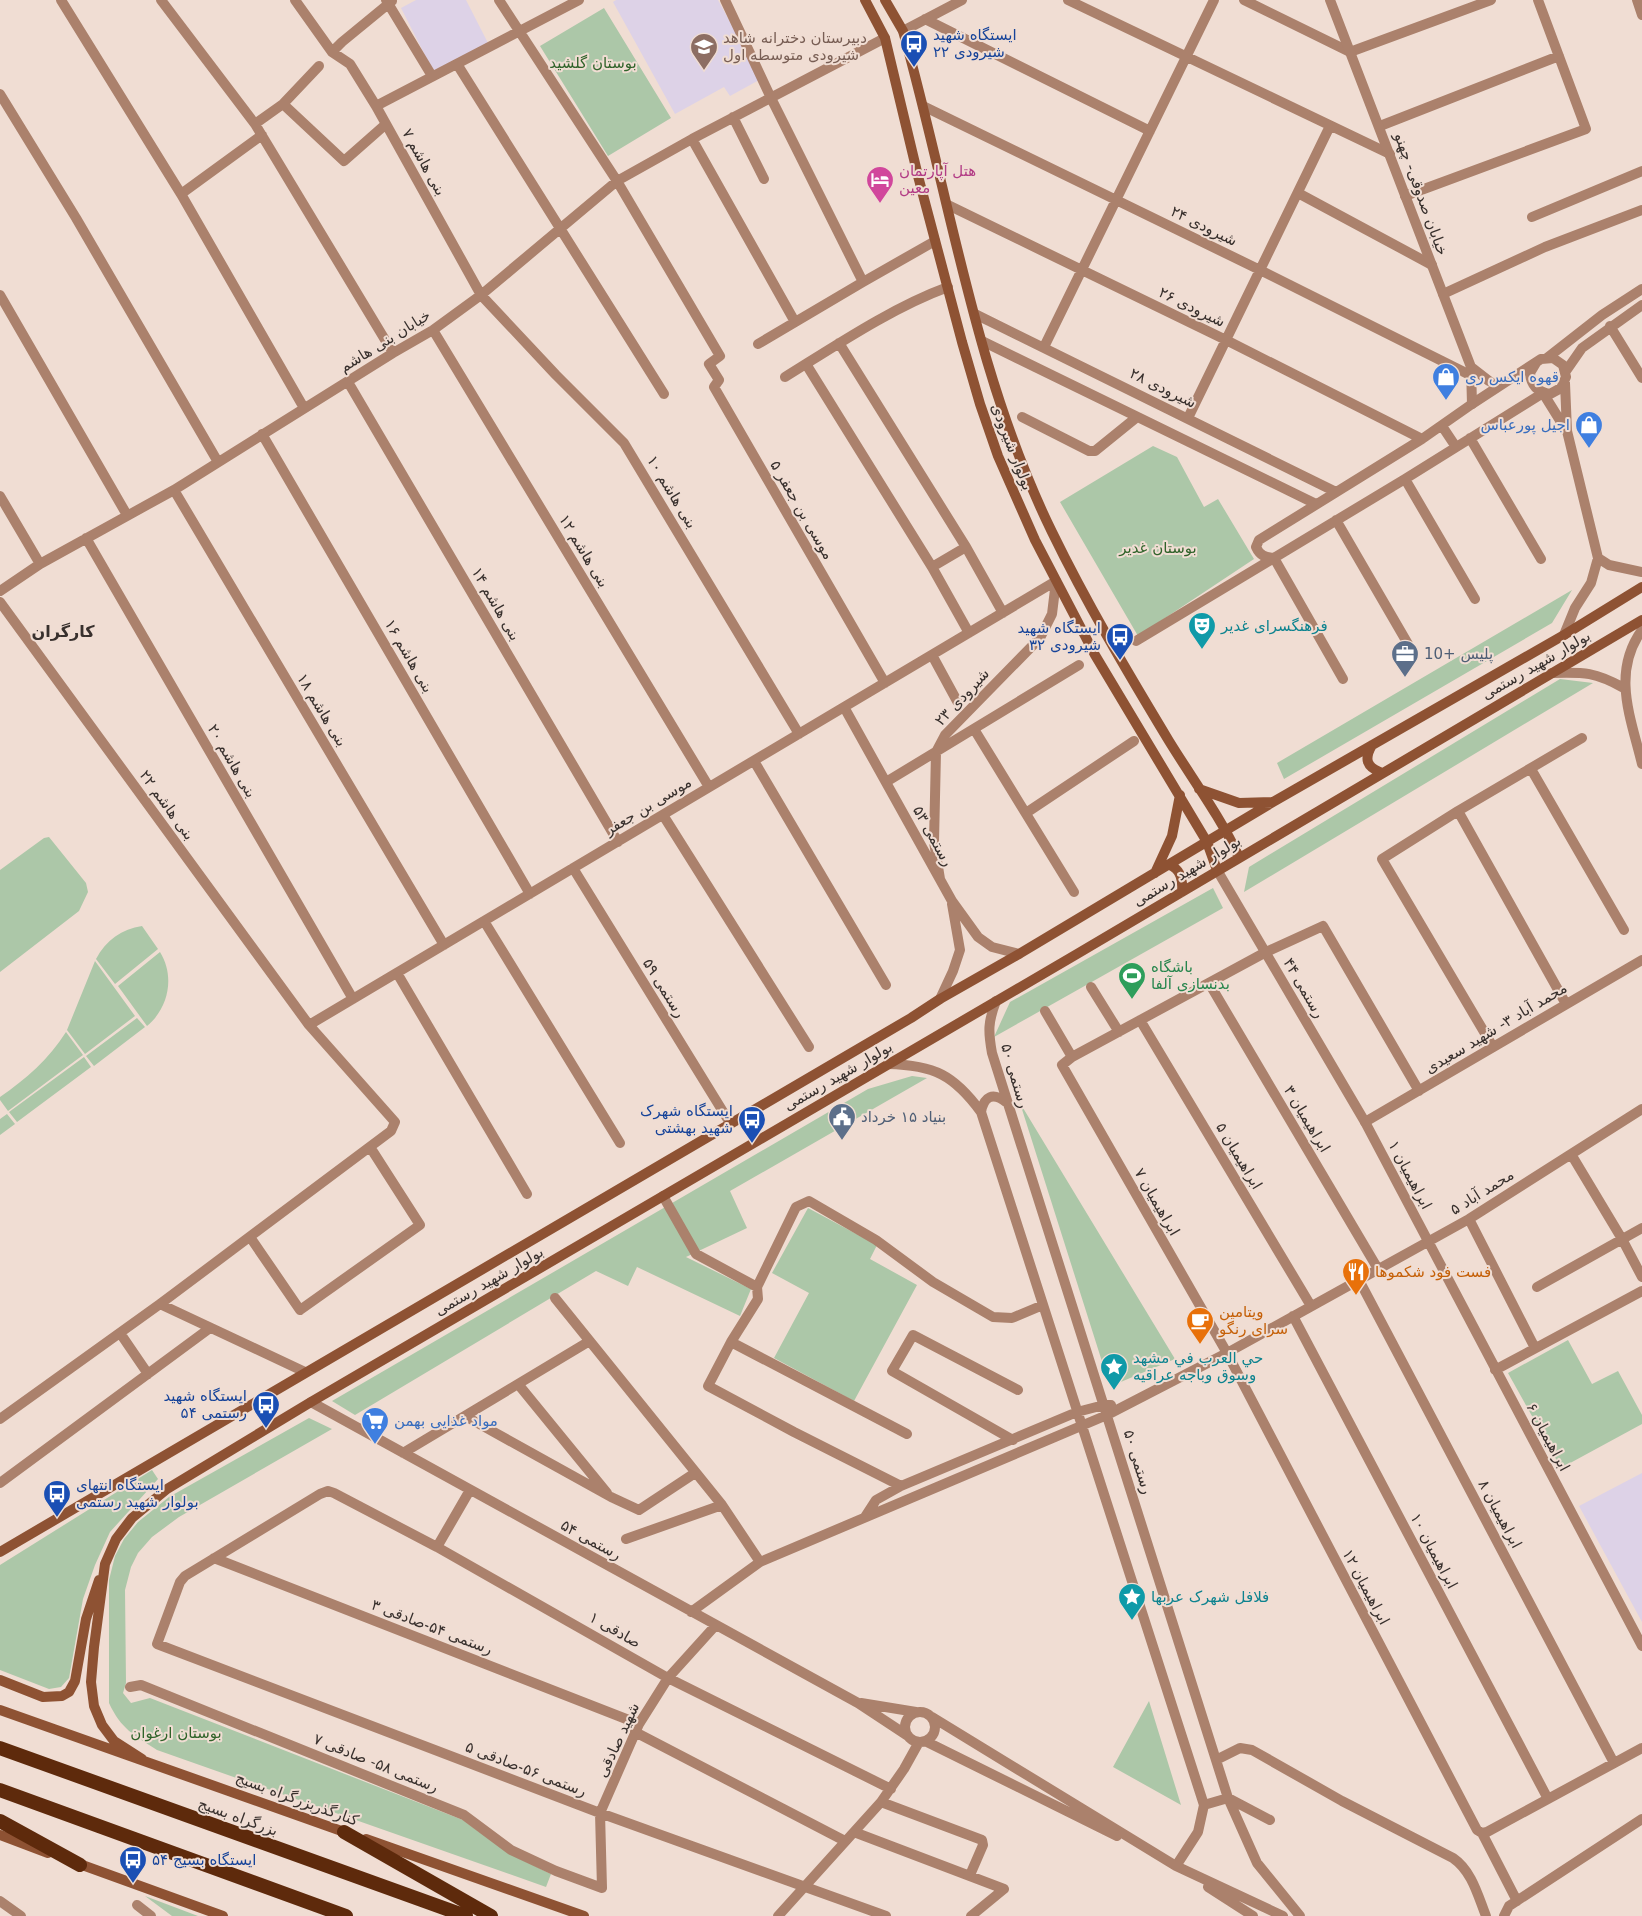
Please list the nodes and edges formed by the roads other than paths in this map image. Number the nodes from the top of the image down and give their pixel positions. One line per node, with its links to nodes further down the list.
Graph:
1 (61, 0): 49 (street)
2 (162, 0): 37 (street)
3 (295, 0): 24 (street, بنی هاشم ۷)
4 (499, 0): 21 (street)
5 (579, 0): 21 (street)
6 (725, 0): 32 (street)
7 (865, 0): 23 (main road, بولوار شیرودی)
8 (885, 0): 22 (main road, بولوار شیرودی)
9 (962, 0): 20 (street)
10 (1068, 0): 27 (street)
11 (1214, 0): 27 (street)
12 (1244, 0): 25 (street)
13 (1330, 0): 25 (street, خیابان صدوقی- چهنو)
14 (1491, 0): 18 (street)
15 (1538, 0): 26 (street)
16 (1637, 0): 19 (street)
17 (390, 1): 24 (street); 30 (street)
18 (1477, 2): 25 (street)
19 (1642, 15)
20 (925, 19): 22 (street); 41 (street)
21 (519, 31): 28 (street); 47 (street)
22 (903, 31): 35 (main road, بولوار شیرودی)
23 (885, 38): 32 (street, خیابان بنی هاشم); 56 (main road, بولوار شیرودی)
24 (332, 52): 34 (street, بنی هاشم ۷)
25 (1350, 52): 40 (street, خیابان صدوقی- چهنو)
26 (1559, 56): 40 (street); 50 (street)
27 (1186, 57): 39 (street); 41 (street)
28 (457, 64): 30 (street); 55 (street)
29 (319, 66): 33 (street)
30 (432, 76): 34 (street)
31 (0, 94): 100 (street)
32 (771, 98): 36 (street, خیابان بنی هاشم); 60 (street)
33 (283, 104): 37 (street); 38 (street)
34 (376, 106): 38 (street, بنی هاشم ۷)
35 (923, 106): 51 (street, شیرودی ۲۴); 52 (main road, بولوار شیرودی)
36 (733, 118): 43 (street, خیابان بنی هاشم); 46 (street)
37 (255, 124): 42 (street)
38 (386, 124): 65 (street, بنی هاشم ۷)
39 (1330, 126): 44 (street); 48 (street)
40 (1380, 126): 44 (street, خیابان صدوقی- چهنو)
41 (1150, 131): 51 (street)
42 (262, 135): 49 (street); 76 (street)
43 (692, 139): 47 (street, خیابان بنی هاشم); 68 (street)
44 (1390, 154): 50 (street, خیابان صدوقی- چهنو)
45 (1642, 171): 54 (street)
46 (764, 179)
47 (617, 181): 55 (street, خیابان بنی هاشم); 132 (street, موسی بن جعفر ۵)
48 (1298, 192): 57 (street); 59 (street)
49 (182, 194): 90 (street)
50 (1405, 196): 57 (street, خیابان صدوقی- چهنو)
51 (1116, 200): 58 (street); 59 (street, شیرودی ۲۴)
52 (948, 205): 58 (street, شیرودی ۲۶); 67 (main road, بولوار شیرودی)
53 (1642, 210): 63 (street)
54 (1532, 217)
55 (561, 228): 65 (street, خیابان بنی هاشم); 88 (street)
56 (936, 241): 60 (street); 61 (main road, بولوار شیرودی)
57 (1432, 265): 63 (street, خیابان صدوقی- چهنو)
58 (1082, 270): 71 (street, شیرودی ۲۶); 75 (street)
59 (1260, 270): 71 (street); 80 (street, شیرودی ۲۴)
60 (863, 282): 68 (street)
61 (948, 287): 73 (street); 116 (main road, بولوار شیرودی)
62 (1642, 289): 77 (street)
63 (1442, 294): 80 (street, خیابان صدوقی- چهنو)
64 (0, 295): 106 (street)
65 (481, 295): 70 (street, خیابان بنی هاشم); 137 (street, بنی هاشم ۱۰)
66 (1642, 305): 69 (street)
67 (975, 314): 72 (main road, بولوار شیرودی); 75 (street, شیرودی ۲۸)
68 (795, 322): 74 (street)
69 (1610, 326): 81 (street); 83 (street)
70 (433, 330): 76 (street, خیابان بنی هاشم); 147 (street, بنی هاشم ۱۲)
71 (1226, 340): 93 (street); 98 (street, شیرودی ۲۶)
72 (982, 341): 92 (street); 148 (main road, بولوار شیرودی)
73 (839, 343): 79 (street); 109 (street)
74 (758, 344)
75 (1044, 347): 93 (street, شیرودی ۲۸)
76 (393, 353): 84 (street, خیابان بنی هاشم)
77 (1547, 358): 78 (street); 81 (street)
78 (1536, 363): 86 (street); 87 (street)
79 (806, 364): 82 (street); 114 (street)
80 (1471, 371): 86 (street); 89 (street)
81 (1566, 371): 85 (street)
82 (785, 378)
83 (1642, 378)
84 (348, 382): 90 (street, خیابان بنی هاشم); 155 (street, بنی هاشم ۱۴)
85 (1565, 383): 87 (street); 95 (street)
86 (1498, 386): 89 (street)
87 (1543, 393): 95 (street); 97 (street)
88 (664, 394)
89 (1472, 404): 94 (street)
90 (304, 408): 96 (street, خیابان بنی هاشم)
91 (1022, 416): 92 (street)
92 (1138, 417): 105 (street)
93 (1188, 418): 103 (street, شیرودی ۲۸)
94 (1442, 426): 98 (street); 99 (street)
95 (1567, 431): 111 (street)
96 (262, 434): 100 (street, خیابان بنی هاشم); 165 (street, بنی هاشم ۱۶)
97 (1470, 438): 99 (street); 112 (street)
98 (1422, 439): 103 (street)
99 (1456, 447): 101 (street)
100 (218, 462): 102 (street, خیابان بنی هاشم)
101 (1405, 479): 107 (street); 119 (street)
102 (174, 490): 106 (street, خیابان بنی هاشم); 169 (street, بنی هاشم ۱۸)
103 (1336, 492): 105 (street)
104 (0, 496): 113 (street)
105 (1316, 504): 110 (street)
106 (128, 515): 108 (street, خیابان بنی هاشم)
107 (1336, 520): 110 (street); 127 (street)
108 (86, 538): 113 (street, خیابان بنی هاشم); 177 (street, بنی هاشم ۲۰)
109 (966, 547): 114 (street); 121 (street)
110 (1274, 558): 126 (street); 131 (street)
111 (1598, 558): 115 (street); 125 (street)
112 (1541, 559)
113 (40, 564): 118 (street, خیابان بنی هاشم)
114 (932, 567): 124 (street)
115 (1642, 572)
116 (1056, 581): 121 (street, موسی بن جعفر); 141 (street, شیرودی ۲۳); 149 (main road, بولوار شیرودی)
117 (1642, 587): 125 (main road, بولوار شهید رستمی)
118 (0, 591)
119 (1475, 599)
120 (0, 602): 183 (street, بنی هاشم ۲۲)
121 (1002, 613): 124 (street, موسی بن جعفر)
122 (1642, 620): 130 (main road, بولوار شهید رستمی)
123 (1642, 630): 133 (street)
124 (969, 633): 128 (street, موسی بن جعفر)
125 (1564, 636): 140 (main road, بولوار شهید رستمی)
126 (1136, 641)
127 (1408, 644)
128 (932, 655): 132 (street, موسی بن جعفر); 134 (street)
129 (1079, 665): 136 (street)
130 (1552, 673): 133 (street); 145 (main road, بولوار شهید رستمی)
131 (1343, 679)
132 (885, 682): 135 (street, موسی بن جعفر)
133 (1624, 688): 143 (street)
134 (957, 701)
135 (844, 707): 137 (street, موسی بن جعفر); 146 (street, رستمی ۵۳)
136 (974, 729): 141 (street); 152 (street)
137 (799, 734): 142 (street, موسی بن جعفر)
138 (1582, 738): 144 (street)
139 (1134, 740): 152 (street)
140 (1372, 745): 145 (main road); 150 (main road, بولوار شهید رستمی)
141 (936, 752): 146 (street); 162 (street)
142 (754, 761): 147 (street, موسی بن جعفر); 175 (street)
143 (1642, 764)
144 (1531, 769): 151 (street); 168 (street)
145 (1382, 773): 157 (main road, بولوار شهید رستمی)
146 (886, 782): 162 (street, رستمی ۵۳)
147 (709, 787): 153 (street, موسی بن جعفر)
148 (1198, 789): 150 (main road); 154 (main road, بولوار شیرودی)
149 (1180, 796): 156 (main road, بولوار شیرودی); 161 (main road)
150 (1273, 802): 154 (main road, بولوار شهید رستمی)
151 (1458, 811): 180 (street); 186 (street)
152 (1026, 812): 163 (street)
153 (662, 815): 155 (street, موسی بن جعفر); 185 (street)
154 (1227, 830): 156 (main road, بولوار شهید رستمی); 157 (main road, بولوار شیرودی)
155 (618, 842): 159 (street, موسی بن جعفر)
156 (1207, 842): 158 (main road, بولوار شهید رستمی); 160 (main road, بولوار شیرودی)
157 (1240, 857): 160 (main road, بولوار شهید رستمی)
158 (1170, 865): 161 (main road, بولوار شهید رستمی); 164 (main road)
159 (573, 868): 165 (street, موسی بن جعفر); 194 (street, رستمی ۵۹)
160 (1218, 870): 164 (main road, بولوار شهید رستمی); 170 (street, رستمی ۴۴)
161 (1155, 874): 171 (main road, بولوار شهید رستمی)
162 (940, 879): 166 (street, رستمی ۵۳)
163 (1074, 892)
164 (1182, 892): 179 (main road, بولوار شهید رستمی)
165 (530, 894): 167 (street, موسی بن جعفر)
166 (952, 901): 171 (street, رستمی ۵۳); 178 (street)
167 (484, 921): 169 (street, موسی بن جعفر); 195 (street)
168 (1624, 930)
169 (444, 945): 173 (street, موسی بن جعفر)
170 (1266, 952): 174 (street); 189 (street); 193 (street, رستمی ۴۴)
171 (1019, 954): 178 (main road, بولوار شهید رستمی)
172 (1642, 960): 180 (street, محمد آباد ۳- شهید سعیدی)
173 (397, 973): 177 (street, موسی بن جعفر); 198 (street)
174 (1209, 983): 182 (street); 205 (street, ابراهیمیان ۳)
175 (886, 985)
176 (1091, 986): 184 (street)
177 (353, 999): 183 (street, موسی بن جعفر)
178 (940, 999): 194 (main road, بولوار شهید رستمی)
179 (996, 1001): 188 (main road, بولوار شهید رستمی); 190 (street, رستمی ۵۰)
180 (1566, 1004): 186 (street, محمد آباد ۳- شهید سعیدی)
181 (1045, 1011): 187 (street)
182 (1140, 1020): 184 (street); 214 (street, ابراهیمیان ۵)
183 (309, 1025): 196 (street, بنی هاشم ۲۲)
184 (1119, 1032): 187 (street)
185 (809, 1046)
186 (1493, 1047): 189 (street, محمد آباد ۳- شهید سعیدی)
187 (1072, 1057): 221 (street, ابراهیمیان ۷)
188 (888, 1064): 192 (street); 199 (main road, بولوار شهید رستمی)
189 (1419, 1091): 193 (street, محمد آباد ۳- شهید سعیدی)
190 (1006, 1102): 192 (street); 228 (street, رستمی ۵۰)
191 (1642, 1109): 197 (street, محمد آباد ۵)
192 (981, 1112): 213 (street)
193 (1365, 1122): 204 (street, ابراهیمیان ۱)
194 (730, 1123): 223 (main road, بولوار شهید رستمی)
195 (620, 1143)
196 (370, 1147): 202 (street); 202 (street)
197 (1571, 1154): 200 (street, محمد آباد ۵); 203 (street)
198 (526, 1194)
199 (663, 1196): 208 (street); 227 (main road, بولوار شهید رستمی)
200 (1469, 1219): 204 (street, محمد آباد ۵); 220 (street)
201 (1642, 1228): 203 (street)
202 (250, 1236): 212 (street)
203 (1622, 1239): 206 (street); 209 (street)
204 (1428, 1241): 205 (street, محمد آباد ۵); 222 (street, ابراهیمیان ۶)
205 (1378, 1269): 207 (street, محمد آباد ۵)
206 (1642, 1276)
207 (1359, 1280): 214 (street, محمد آباد ۵); 268 (street, ابراهیمیان ۸)
208 (757, 1287): 213 (street); 219 (street)
209 (1537, 1287)
210 (1642, 1291): 220 (street)
211 (555, 1298): 218 (street)
212 (160, 1304): 216 (street); 217 (street)
213 (1043, 1305): 230 (street)
214 (1311, 1306): 215 (street, محمد آباد ۵)
215 (1293, 1316): 221 (street, محمد آباد ۵); 272 (street, ابراهیمیان ۱۰)
216 (210, 1328): 223 (street); 224 (street)
217 (120, 1333): 224 (street); 233 (street)
218 (588, 1342): 225 (street); 238 (street)
219 (731, 1342): 235 (street); 240 (street)
220 (1535, 1348): 222 (street)
221 (1227, 1353): 229 (street, محمد آباد ۵); 281 (street, ابراهیمیان ۱۲)
222 (1495, 1370): 253 (street, ابراهیمیان ۶)
223 (305, 1372): 247 (main road, بولوار شهید رستمی)
224 (148, 1374): 239 (street)
225 (518, 1384): 232 (street); 242 (street)
226 (1018, 1390): 236 (street)
227 (311, 1402): 237 (street, رستمی ۵۴); 250 (main road, بولوار شهید رستمی)
228 (1104, 1405): 229 (street, محمد آباد ۵); 230 (street, محمد آباد ۵); 231 (street, رستمی ۵۰)
229 (1122, 1406): 231 (street, محمد آباد ۵)
230 (1078, 1412): 234 (street); 236 (street, محمد آباد ۵)
231 (1107, 1415): 234 (street, محمد آباد ۵); 267 (street, رستمی ۵۰)
232 (464, 1416): 237 (street); 242 (street)
233 (0, 1419)
234 (1082, 1426): 244 (street, محمد آباد ۵); 274 (street)
235 (907, 1434)
236 (1013, 1440): 240 (street, محمد آباد ۵)
237 (403, 1453): 241 (street, رستمی ۵۴)
238 (695, 1473): 242 (street); 243 (street)
239 (0, 1483)
240 (901, 1486): 244 (street, محمد آباد ۵)
241 (470, 1490): 246 (street); 251 (street, رستمی ۵۴)
242 (611, 1497)
243 (722, 1505): 245 (street); 249 (street)
244 (864, 1518): 249 (street, محمد آباد ۵)
245 (626, 1538)
246 (437, 1547): 248 (street, صادقی ۱); 254 (street, صادقی ۱)
247 (0, 1552)
248 (214, 1558): 261 (street, رستمی ۵۴-صادقی ۳); 275 (street, رستمی ۵۶-صادقی ۵)
249 (760, 1562): 251 (street, محمد آباد ۵)
250 (105, 1564): 255 (main road); 266 (main road, بولوار شهید رستمی)
251 (691, 1612): 252 (street, رستمی ۵۴)
252 (715, 1626): 254 (street, شهید صادقی); 257 (street, رستمی ۵۴)
253 (1642, 1646)
254 (668, 1678): 261 (street, شهید صادقی); 269 (street, صادقی ۱)
255 (0, 1680)
256 (130, 1687): 288 (street, رستمی ۵۸- صادقی ۷)
257 (858, 1703): 259 (street, رستمی ۵۴); 262 (street, رستمی ۵۴)
258 (0, 1710): 266 (main road, کنارگذربزرگراه بسیج)
259 (916, 1712): 260 (street); 262 (street)
260 (932, 1717): 263 (street); 285 (street)
261 (637, 1728): 275 (street, شهید صادقی); 283 (street, رستمی ۵۴-صادقی ۳)
262 (908, 1736): 263 (street)
263 (922, 1742): 269 (street); 285 (street)
264 (0, 1748): 296 (highway, بزرگراه بسیج)
265 (1642, 1748): 268 (street)
266 (142, 1759): 279 (main road, کنارگذربزرگراه بسیج)
267 (1216, 1760): 271 (street, رستمی ۵۰); 305 (street)
268 (1614, 1763): 272 (street)
269 (891, 1789): 273 (street)
270 (0, 1790): 295 (highway)
271 (1228, 1798): 274 (street); 277 (street); 304 (street, رستمی ۵۰)
272 (1548, 1799): 281 (street)
273 (881, 1802): 280 (street); 286 (street)
274 (1204, 1805): 285 (street)
275 (600, 1813): 287 (street, رستمی ۵۶-صادقی ۵); 288 (street, شهید صادقی)
276 (1642, 1819): 290 (street)
277 (1270, 1820)
278 (0, 1821): 284 (highway)
279 (344, 1832): 297 (highway); 298 (main road, کنارگذربزرگراه بسیج)
280 (854, 1832): 283 (street); 286 (street)
281 (1482, 1833): 290 (street, ابراهیمیان ۱۲)
282 (0, 1836): 284 (main road)
283 (846, 1842): 287 (street)
284 (80, 1865): 294 (main road)
285 (1176, 1866): 302 (street); 303 (street)
286 (970, 1875): 301 (street)
287 (806, 1886): 299 (street); 300 (street, رستمی ۵۶-صادقی ۵)
288 (602, 1888)
289 (0, 1901): 292 (street)
290 (1517, 1901): 306 (street)
291 (137, 1905): 293 (street)
292 (21, 1916)
293 (151, 1916)
294 (224, 1916)
295 (346, 1916)
296 (466, 1916)
297 (491, 1916)
298 (584, 1916)
299 (778, 1916)
300 (886, 1916)
301 (971, 1916)
302 (1253, 1916)
303 (1283, 1916)
304 (1300, 1916)
305 (1486, 1916)
306 (1505, 1916)

